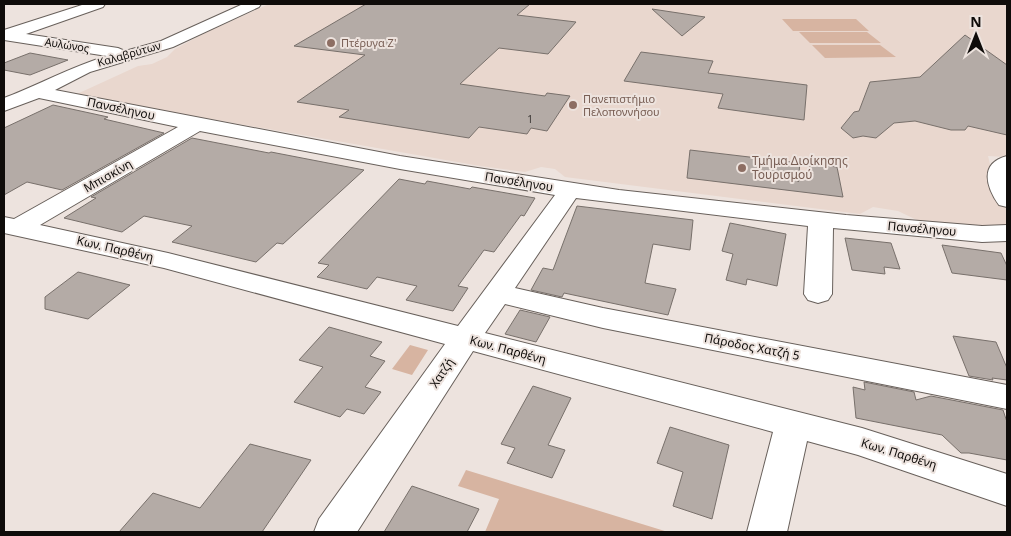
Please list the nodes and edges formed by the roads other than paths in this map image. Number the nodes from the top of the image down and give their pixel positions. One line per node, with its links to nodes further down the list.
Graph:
1 (98, 4): 3 (street)
2 (254, 4): 4 (street, Καλαβρύτων)
3 (5, 36): 4 (street, Αυλώνος)
4 (130, 55): 5 (street)
5 (37, 92): 6 (street); 7 (street, Πανσέληνου)
6 (4, 105)
7 (198, 124): 9 (street, Πανσέληνου); 12 (street, Μπισκίνη)
8 (1007, 163): 10 (street)
9 (570, 190): 11 (street, Πανσέληνου); 14 (street, Χατζή)
10 (1007, 200)
11 (821, 220): 13 (street, Πανσέληνου); 15 (street)
12 (11, 227): 16 (street, Κων. Παρθένη)
13 (1007, 234)
14 (497, 293): 16 (street, Χατζή); 17 (street, Πάροδος Χατζή 5)
15 (818, 294)
16 (465, 339): 18 (street, Κων. Παρθένη); 20 (street, Χατζή)
17 (1007, 397)
18 (793, 424): 19 (street, Κων. Παρθένη); 21 (street)
19 (1007, 490)
20 (334, 532)
21 (767, 532)

